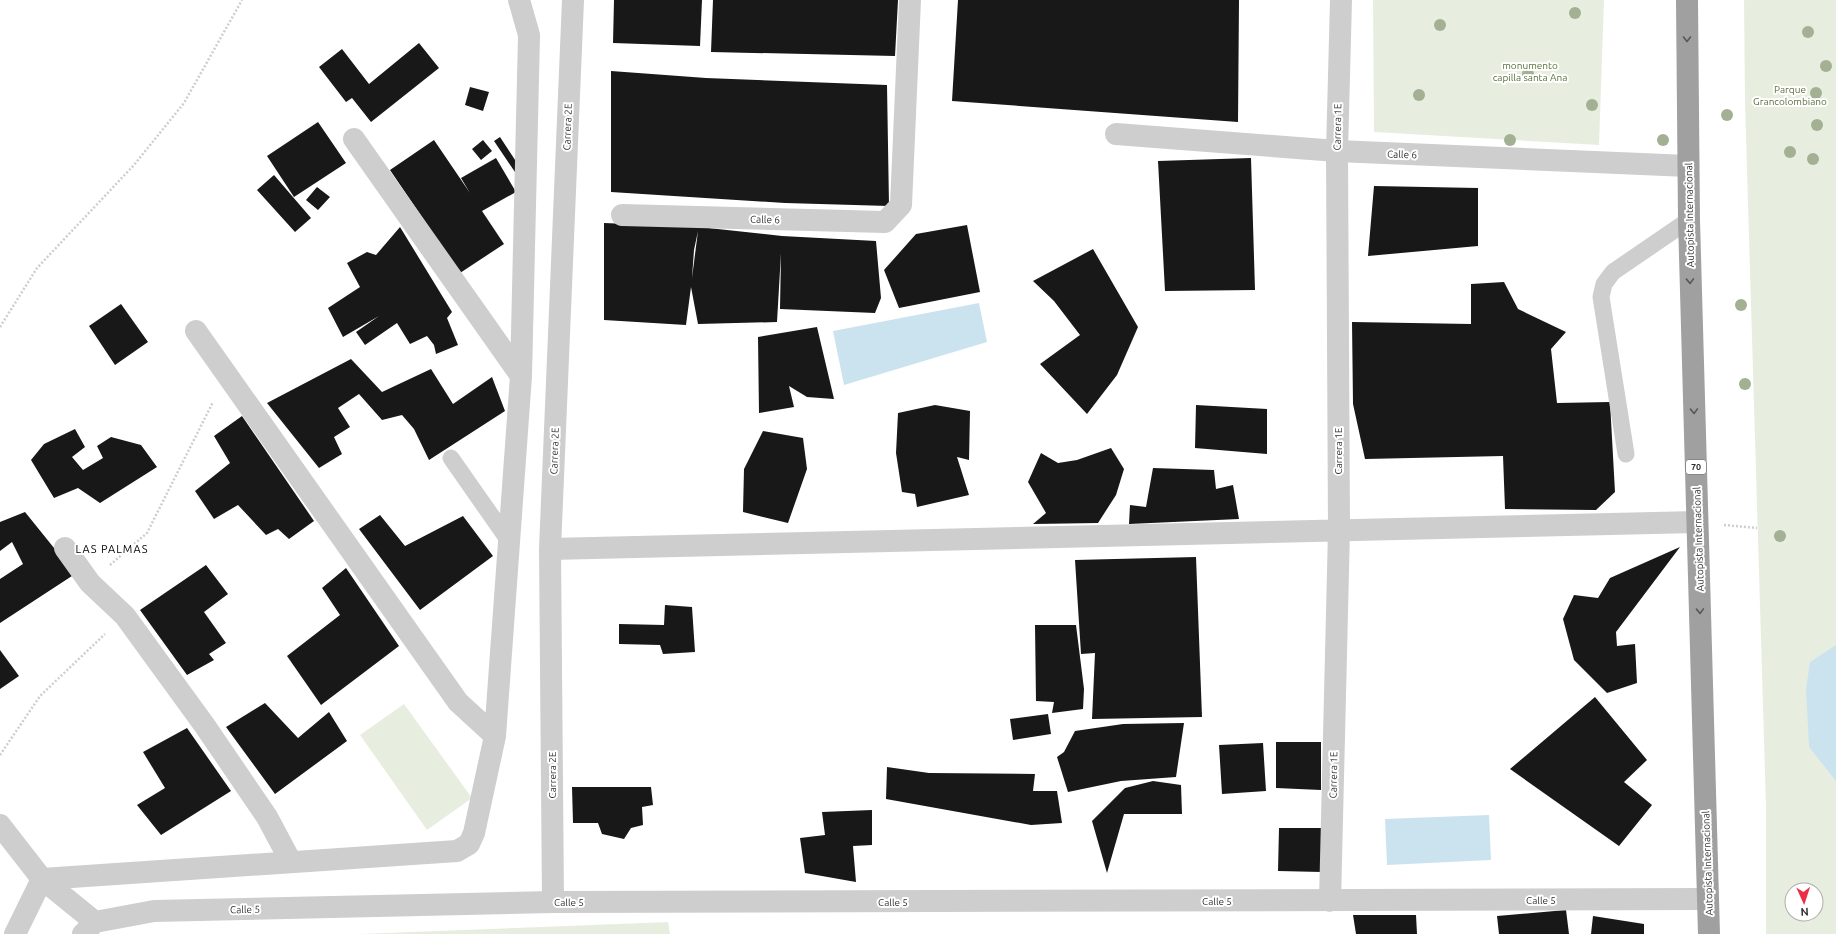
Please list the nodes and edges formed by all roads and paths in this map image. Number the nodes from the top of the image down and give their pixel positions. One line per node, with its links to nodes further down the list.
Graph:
1 (242, 0): 13 (path)
2 (519, 0): 16 (street)
3 (572, 0): 24 (street, Carrera 2E)
4 (910, 0): 11 (street, Calle 6)
5 (1341, 0): 9 (street, Carrera 1E)
6 (1687, 0): 10 (highway, Autopista Internacional / 70, one-way to 10)
7 (1116, 134): 9 (street, Calle 6)
8 (354, 139): 16 (street)
9 (1337, 151): 10 (street, Calle 6); 21 (street, Carrera 1E)
10 (1688, 166): 12 (highway, Autopista Internacional / 70)
11 (622, 215)
12 (1688, 220): 17 (lane); 19 (highway, Autopista Internacional / 70, one-way to 19)
13 (0, 327)
14 (196, 330): 15 (street)
15 (227, 375): 25 (path); 27 (street)
16 (521, 376): 22 (street)
17 (1626, 454)
18 (451, 458): 22 (lane)
19 (1697, 522): 20 (path); 21 (street); 32 (highway, Autopista Internacional / 70, one-way to 32)
20 (1757, 528)
21 (1339, 530): 24 (street); 33 (street, Carrera 1E)
22 (509, 541): 27 (street)
23 (65, 548): 25 (street)
24 (550, 549): 34 (street, Carrera 2E)
25 (90, 582): 26 (street)
26 (125, 616): 28 (path); 30 (street)
27 (495, 736): 30 (street)
28 (0, 755)
29 (0, 825): 31 (street)
30 (291, 862): 31 (street)
31 (42, 879): 35 (street); 36 (street)
32 (1708, 899): 33 (street, Calle 5); 37 (highway, Autopista Internacional / 70)
33 (1330, 901): 34 (street, Calle 5)
34 (553, 902): 35 (street, Calle 5)
35 (89, 928)
36 (15, 934)
37 (1709, 934)

